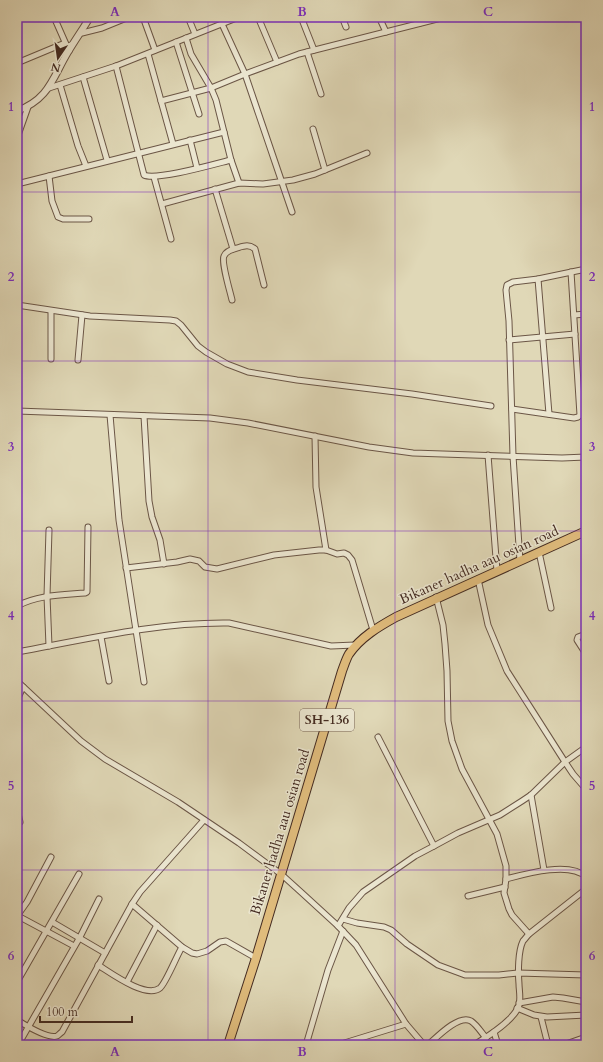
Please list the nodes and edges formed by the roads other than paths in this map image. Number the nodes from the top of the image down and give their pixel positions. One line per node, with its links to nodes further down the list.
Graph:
1 (25, 17): 15 (street)
2 (54, 17): 24 (street)
3 (90, 17): 20 (street)
4 (129, 17): 20 (street)
5 (143, 17): 25 (street)
6 (188, 17): 21 (street)
7 (239, 17): 14 (street)
8 (258, 17): 30 (street)
9 (301, 17): 26 (street)
10 (342, 17): 18 (street)
11 (380, 17): 19 (street)
12 (417, 17): 16 (street)
13 (445, 17): 16 (street)
14 (229, 19): 17 (street)
15 (17, 20)
16 (420, 23): 19 (street)
17 (222, 24): 21 (street); 33 (street)
18 (346, 27)
19 (386, 32): 26 (street)
20 (82, 33): 27 (street)
21 (195, 34): 22 (street)
22 (186, 38): 23 (street); 37 (street)
23 (176, 42): 25 (street); 38 (street)
24 (65, 43): 27 (street); 31 (street)
25 (155, 50): 29 (street)
26 (314, 50): 28 (street)
27 (69, 51): 36 (street)
28 (307, 52): 30 (street); 39 (street)
29 (148, 54): 32 (street); 40 (street)
30 (277, 62): 33 (street)
31 (17, 63)
32 (116, 66): 34 (street); 49 (street)
33 (245, 74): 37 (street); 58 (street)
34 (83, 77): 35 (street); 51 (street)
35 (60, 84): 36 (street); 53 (street)
36 (49, 88): 41 (street)
37 (211, 88): 38 (street); 45 (street)
38 (193, 93): 40 (street); 43 (street)
39 (321, 94)
40 (161, 101): 48 (street)
41 (28, 107): 42 (street); 46 (street)
42 (17, 111)
43 (199, 114)
44 (313, 129): 55 (street)
45 (224, 132): 47 (street); 52 (street)
46 (17, 138)
47 (190, 140): 48 (street); 54 (street)
48 (173, 144): 49 (street)
49 (138, 153): 51 (street); 57 (street)
50 (368, 154): 55 (street)
51 (107, 160): 53 (street)
52 (231, 160): 54 (street); 59 (street)
53 (86, 166): 56 (street)
54 (197, 168): 57 (street)
55 (325, 170): 58 (street)
56 (49, 176): 60 (street); 64 (street)
57 (154, 177): 62 (street)
58 (282, 182): 59 (street); 63 (street)
59 (238, 183): 61 (street)
60 (17, 184)
61 (215, 190): 62 (street); 66 (street)
62 (162, 204): 65 (street)
63 (292, 212)
64 (88, 219)
65 (171, 239)
66 (233, 249): 70 (street); 71 (street)
67 (586, 269): 68 (street)
68 (571, 272): 69 (street); 76 (street)
69 (538, 279): 78 (street); 79 (street)
70 (264, 285)
71 (232, 300)
72 (17, 305): 73 (street)
73 (51, 310): 75 (street); 80 (street)
74 (586, 314): 76 (street)
75 (82, 315): 81 (street); 82 (street)
76 (574, 315): 77 (street)
77 (575, 334): 78 (street); 85 (street)
78 (543, 337): 79 (street); 85 (street)
79 (509, 340): 83 (street)
80 (51, 359)
81 (78, 360)
82 (491, 406)
83 (512, 410): 85 (street); 90 (street)
84 (17, 411): 86 (street)
85 (549, 414)
86 (110, 415): 87 (street); 99 (street)
87 (144, 416): 88 (street); 98 (street)
88 (315, 436): 89 (street); 95 (street)
89 (488, 455): 90 (street); 100 (street)
90 (513, 456): 91 (street); 97 (street)
91 (586, 457)
92 (88, 527): 102 (street)
93 (49, 530): 102 (street)
94 (586, 532): 96 (main road, Bikaner hadha aau osian road / SH-136)
95 (326, 550): 98 (street); 106 (street)
96 (538, 552): 97 (main road, Bikaner hadha aau osian road / SH-136); 105 (street)
97 (520, 561): 100 (main road, Bikaner hadha aau osian road / SH-136)
98 (164, 564): 99 (street)
99 (126, 568): 107 (street)
100 (497, 571): 101 (main road, Bikaner hadha aau osian road / SH-136)
101 (478, 579): 103 (main road, Bikaner hadha aau osian road / SH-136); 121 (street)
102 (47, 596): 104 (street); 111 (street)
103 (436, 598): 106 (main road, Bikaner hadha aau osian road / SH-136); 125 (street)
104 (17, 606)
105 (551, 608)
106 (373, 630): 110 (main road, Bikaner hadha aau osian road / SH-136)
107 (136, 631): 109 (street); 110 (street); 116 (street)
108 (586, 634): 113 (street)
109 (101, 637): 111 (street); 115 (street)
110 (356, 645): 132 (main road, Bikaner hadha aau osian road / SH-136)
111 (49, 646): 112 (street)
112 (17, 652)
113 (586, 654)
114 (17, 681): 117 (street)
115 (109, 681)
116 (144, 682)
117 (23, 687): 118 (street); 126 (street)
118 (17, 700)
119 (378, 737): 128 (street)
120 (586, 747): 121 (street)
121 (565, 762): 122 (street); 123 (street)
122 (586, 789)
123 (531, 795): 125 (street); 130 (street)
124 (17, 809): 127 (street)
125 (488, 819): 128 (street); 134 (street)
126 (204, 820): 132 (street); 139 (street)
127 (20, 822)
128 (434, 846): 141 (street)
129 (51, 857): 140 (street)
130 (544, 870): 133 (street); 134 (street)
131 (79, 874): 142 (street)
132 (281, 874): 144 (street); 152 (main road, Bikaner hadha aau osian road / SH-136)
133 (586, 877)
134 (506, 879): 135 (street)
135 (505, 887): 137 (street); 147 (street)
136 (586, 889): 147 (street)
137 (468, 896)
138 (99, 899): 148 (street)
139 (132, 904): 143 (street); 151 (street)
140 (17, 916): 145 (street)
141 (343, 918): 144 (street); 154 (street)
142 (52, 922): 145 (street); 148 (street)
143 (157, 925): 150 (street); 157 (street)
144 (338, 926): 146 (street)
145 (46, 932): 149 (street); 156 (street)
146 (343, 932): 163 (street); 170 (street)
147 (529, 934): 154 (street)
148 (80, 937): 149 (street); 151 (street)
149 (74, 946): 164 (street)
150 (182, 947): 152 (street); 157 (street)
151 (105, 953): 153 (street)
152 (256, 958): 169 (main road, Bikaner hadha aau osian road / SH-136)
153 (98, 965): 157 (street); 164 (street)
154 (518, 973): 155 (street); 159 (street)
155 (586, 975)
156 (17, 982)
157 (127, 982)
158 (586, 1002): 159 (street)
159 (518, 1006): 161 (street); 165 (street)
160 (586, 1015): 161 (street)
161 (542, 1017): 176 (street)
162 (17, 1020): 164 (street)
163 (406, 1024): 171 (street); 172 (street)
164 (29, 1027): 168 (street)
165 (494, 1032): 167 (street); 175 (street)
166 (586, 1037): 177 (street)
167 (486, 1038): 173 (street); 174 (street)
168 (18, 1045)
169 (228, 1045)
170 (306, 1045)
171 (338, 1045)
172 (424, 1045)
173 (428, 1045)
174 (474, 1045)
175 (498, 1045)
176 (548, 1045)
177 (563, 1045)

